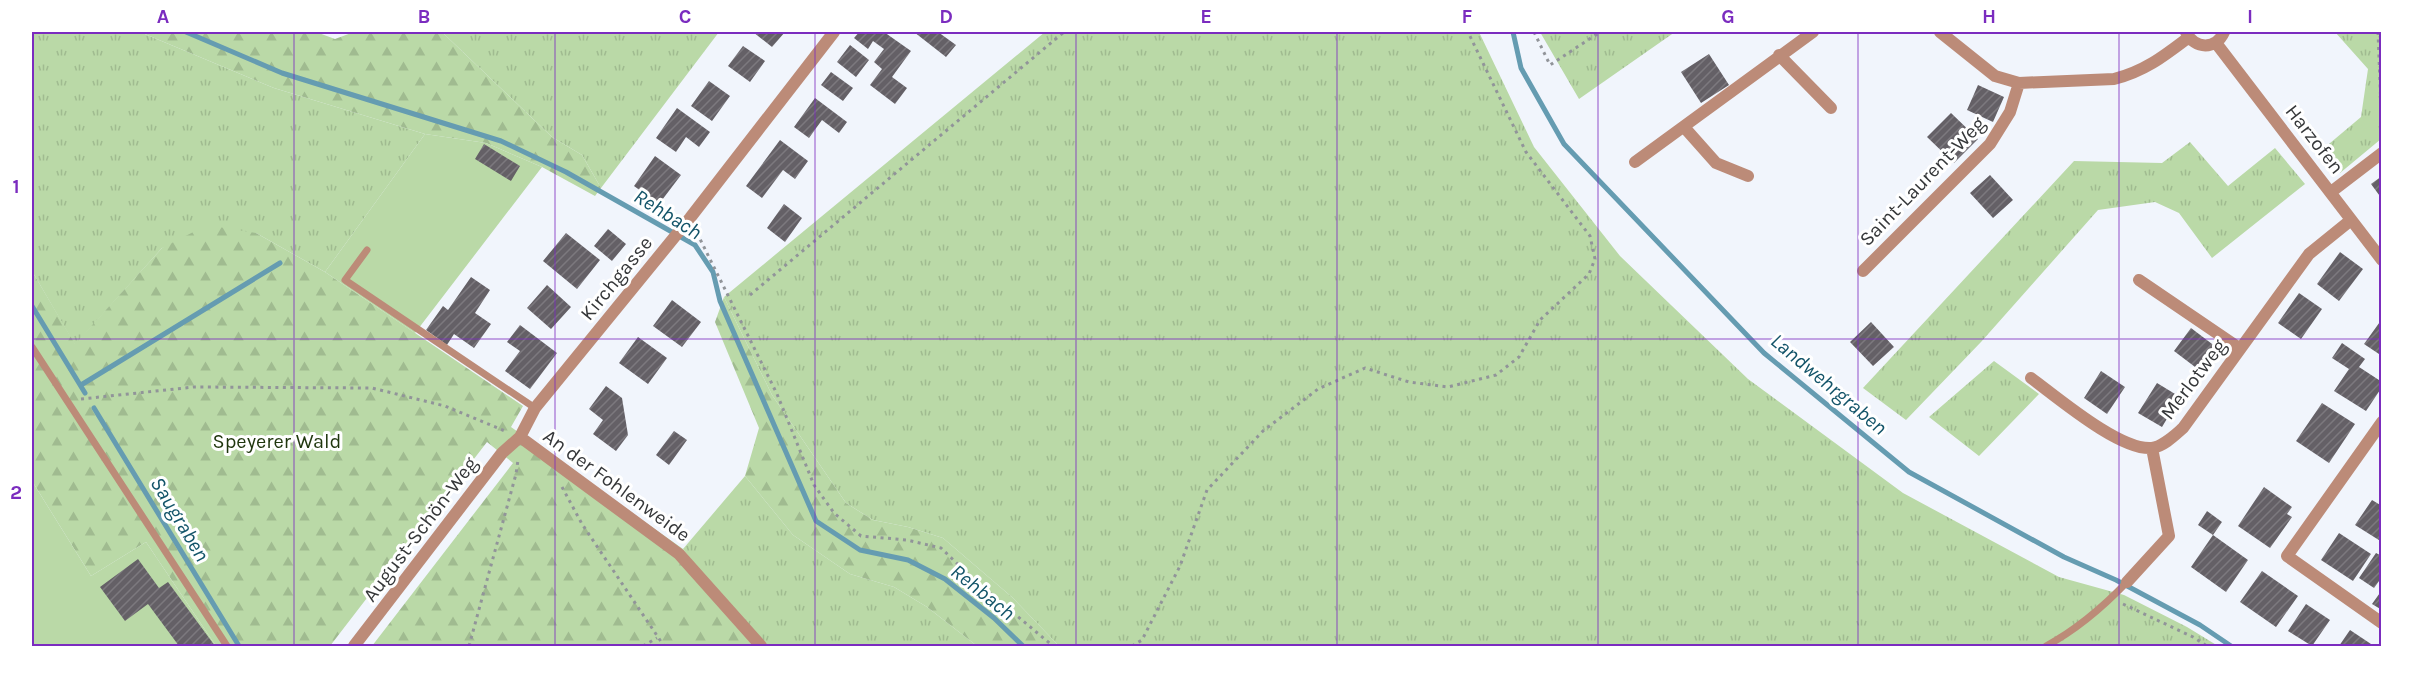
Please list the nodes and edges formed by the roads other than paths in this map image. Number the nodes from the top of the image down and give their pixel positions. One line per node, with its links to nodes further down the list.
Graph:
1 (834, 32): 23 (street, Kirchgasse)
2 (1813, 32): 7 (street)
3 (1940, 32): 8 (street)
4 (2224, 32): 6 (street)
5 (2187, 34): 6 (street); 8 (street)
6 (2216, 43): 14 (street, Harzofen)
7 (1779, 55): 9 (street); 10 (street)
8 (2019, 83): 18 (street, Saint-Laurent-Weg)
9 (1831, 108)
10 (1684, 127): 12 (street); 13 (street)
11 (2382, 153): 14 (street)
12 (1635, 162)
13 (1748, 176)
14 (2331, 192): 15 (street, Harzofen)
15 (2351, 220): 17 (street, Harzofen); 21 (street, Merlotweg)
16 (367, 250): 23 (lane)
17 (2382, 260)
18 (1863, 271)
19 (2139, 279): 21 (street)
20 (32, 347): 29 (lane)
21 (2239, 348): 26 (street, Merlotweg)
22 (2031, 378): 26 (street)
23 (535, 408): 25 (street, Kirchgasse)
24 (2381, 424): 28 (street)
25 (520, 437): 30 (street, August-Schön-Weg); 31 (street, An der Fohlenweide)
26 (2152, 448): 27 (street)
27 (2124, 586): 32 (lane)
28 (2382, 623)
29 (227, 646)
30 (354, 646)
31 (761, 646)
32 (2046, 646)

